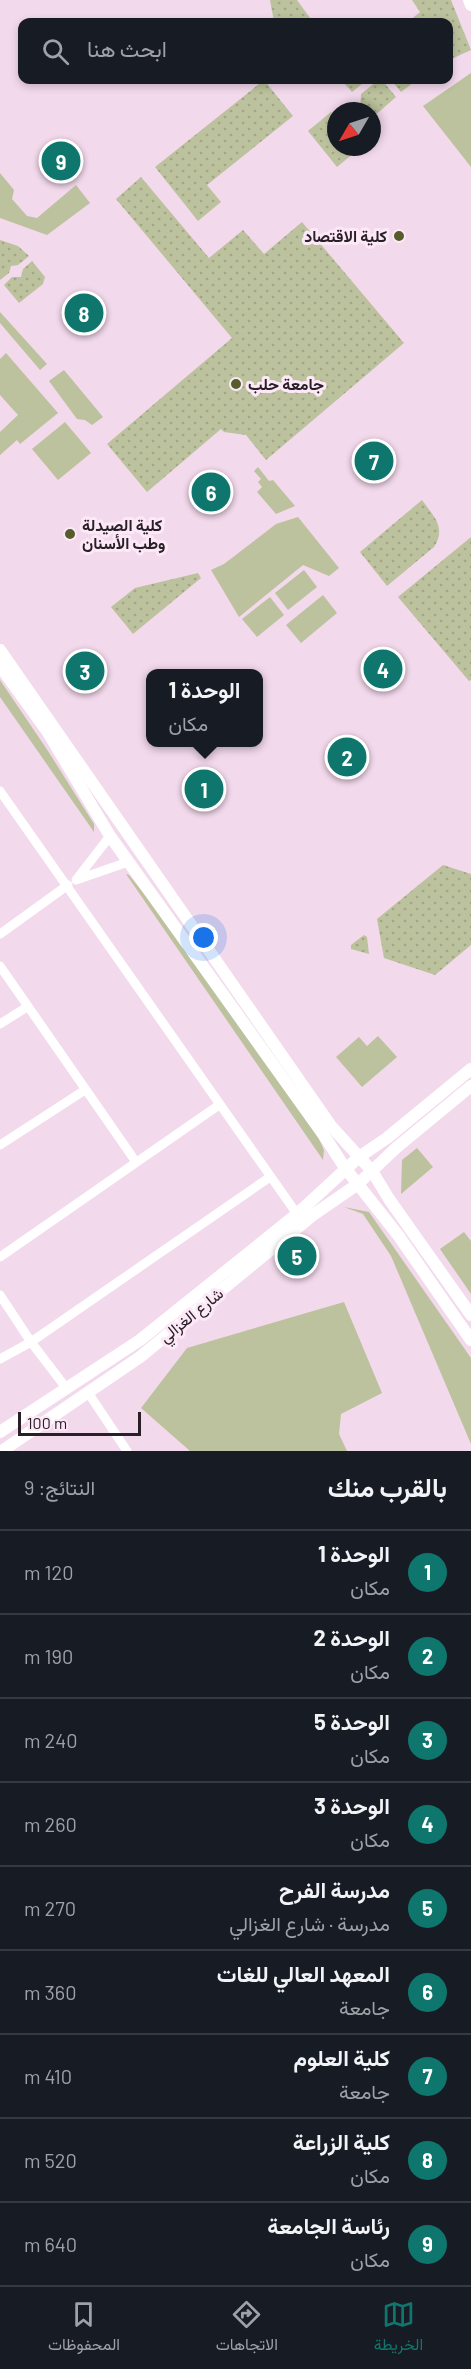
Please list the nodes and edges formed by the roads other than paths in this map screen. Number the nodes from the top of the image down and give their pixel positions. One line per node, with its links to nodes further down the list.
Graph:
1 (469, 0): 2 (main road)
2 (471, 5)
3 (0, 650): 19 (main road)
4 (0, 666): 6 (main road)
5 (0, 791): 9 (street)
6 (110, 836): 7 (main road); 8 (street)
7 (128, 862): 8 (street); 21 (main road)
8 (76, 880): 9 (street)
9 (66, 887): 10 (street); 17 (street)
10 (0, 934)
11 (0, 966): 12 (street)
12 (27, 1007): 13 (street); 16 (street)
13 (0, 1024)
14 (471, 1070): 19 (main road, شارع الغزالي)
15 (471, 1086): 22 (main road, شارع الغزالي)
16 (85, 1090): 18 (street); 20 (street)
17 (219, 1105): 20 (street); 23 (street)
18 (0, 1145)
19 (359, 1157): 21 (main road, شارع الغزالي); 22 (main road)
20 (136, 1162): 26 (street)
21 (345, 1168): 24 (main road); 25 (main road, شارع الغزالي)
22 (372, 1171): 24 (main road, شارع الغزالي); 28 (main road)
23 (270, 1177): 25 (street); 30 (street)
24 (358, 1184): 29 (main road); 33 (main road, شارع الغزالي)
25 (297, 1214): 32 (main road, شارع الغزالي)
26 (0, 1257)
27 (0, 1295): 30 (street)
28 (471, 1315)
29 (471, 1340)
30 (31, 1341): 31 (street); 32 (street)
31 (0, 1359)
32 (67, 1389): 34 (main road, شارع الغزالي)
33 (89, 1394): 35 (main road, شارع الغزالي); 36 (street)
34 (0, 1432)
35 (3, 1451)
36 (127, 1451)

